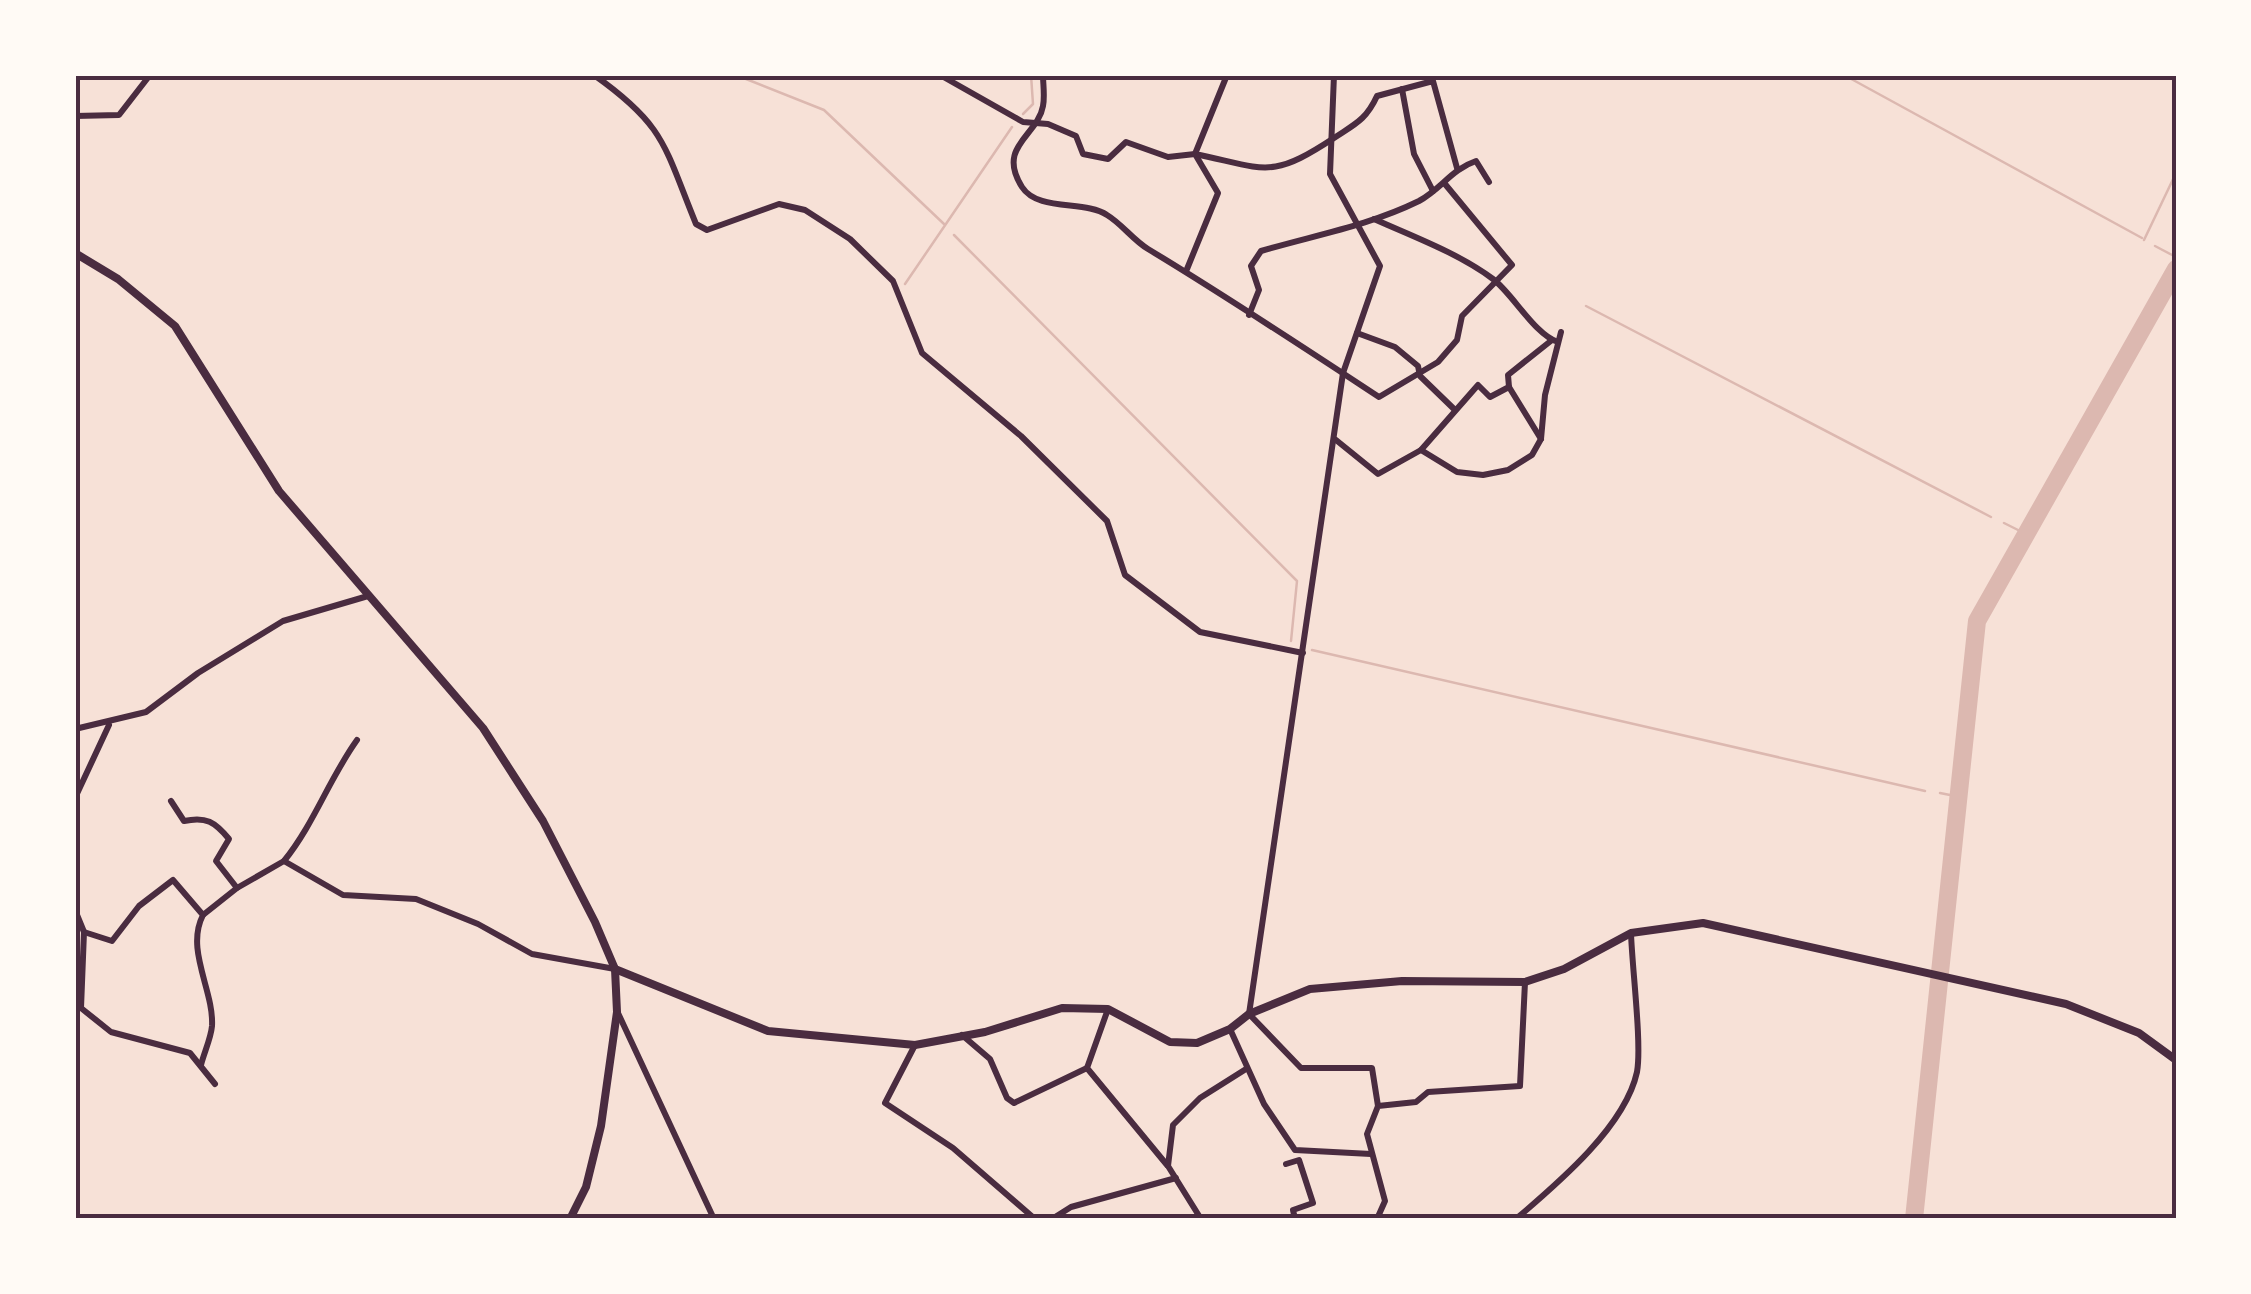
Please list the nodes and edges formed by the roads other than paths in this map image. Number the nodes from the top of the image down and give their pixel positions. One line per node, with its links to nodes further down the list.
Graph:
1 (150, 75): 8 (street)
2 (594, 75): 33 (street)
3 (940, 75): 9 (street)
4 (1043, 75): 9 (street)
5 (1227, 75): 11 (street)
6 (1334, 75): 10 (street)
7 (1402, 88): 10 (street); 12 (street); 15 (street)
8 (76, 113)
9 (1031, 126): 11 (street); 19 (street)
10 (1330, 140): 11 (street); 17 (street)
11 (1195, 154): 19 (street)
12 (1457, 168): 13 (street); 14 (street)
13 (1490, 182)
14 (1445, 184): 15 (street); 20 (street)
15 (1433, 192): 16 (street)
16 (1373, 219): 17 (street); 20 (street)
17 (1356, 228): 21 (street); 23 (street)
18 (75, 254): 32 (street)
19 (1187, 269): 21 (street)
20 (1496, 280): 24 (street); 26 (street)
21 (1248, 315): 25 (street)
22 (1561, 332): 24 (street)
23 (1357, 333): 25 (street); 26 (street)
24 (1555, 341): 27 (street); 30 (street)
25 (1343, 373): 26 (street); 29 (street)
26 (1420, 376): 28 (street)
27 (1509, 387): 28 (street); 30 (street)
28 (1454, 410): 31 (street)
29 (1335, 439): 31 (street); 33 (street)
30 (1541, 440): 31 (street)
31 (1421, 450)
32 (368, 596): 34 (street); 45 (street)
33 (1303, 653): 49 (street)
34 (110, 724): 35 (street); 37 (street)
35 (75, 728)
36 (357, 740): 39 (street)
37 (75, 798)
38 (171, 801): 40 (street)
39 (284, 861): 40 (street); 45 (street)
40 (237, 888): 42 (street)
41 (75, 910): 43 (street)
42 (204, 915): 43 (street); 54 (street)
43 (84, 932): 54 (street)
44 (1630, 934): 46 (street); 53 (street); 70 (street)
45 (615, 969): 48 (street); 52 (street)
46 (1526, 982): 49 (street); 58 (street)
47 (1108, 1009): 50 (street); 51 (street); 55 (street)
48 (617, 1012): 63 (street); 64 (street)
49 (1249, 1014): 50 (street); 58 (street)
50 (1230, 1029): 56 (street)
51 (962, 1035): 52 (street); 55 (street)
52 (914, 1045): 65 (street)
53 (2176, 1060)
54 (201, 1065): 57 (street)
55 (1087, 1068): 61 (street)
56 (1246, 1068): 59 (street); 61 (street)
57 (215, 1084)
58 (1378, 1106): 59 (street)
59 (1371, 1154): 69 (street)
60 (1286, 1164): 68 (street)
61 (1168, 1166): 62 (street)
62 (1176, 1178): 66 (street); 67 (street)
63 (570, 1219)
64 (714, 1219)
65 (1035, 1219)
66 (1052, 1219)
67 (1202, 1219)
68 (1295, 1219)
69 (1377, 1219)
70 (1516, 1219)

